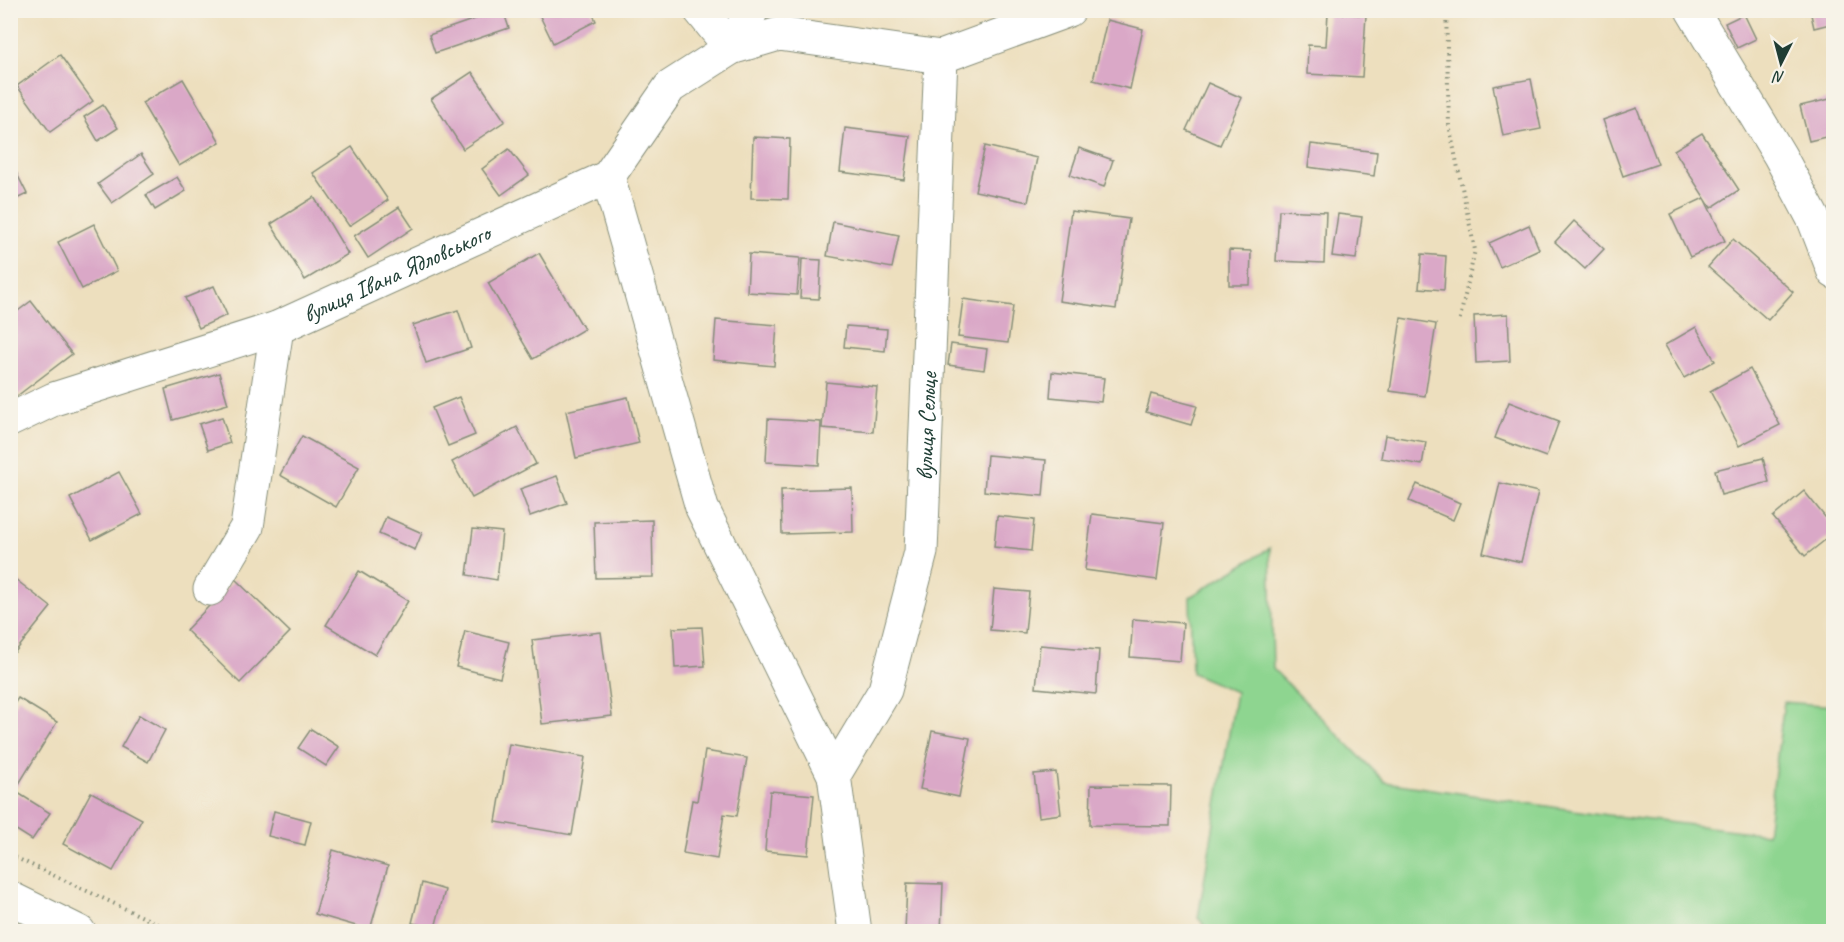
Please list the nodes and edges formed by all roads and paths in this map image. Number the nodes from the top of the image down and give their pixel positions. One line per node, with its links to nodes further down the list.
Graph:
1 (700, 10): 6 (street)
2 (752, 10): 6 (street)
3 (1069, 10): 7 (street)
4 (1446, 10): 10 (path)
5 (1692, 10): 9 (street)
6 (731, 48): 7 (street); 8 (street)
7 (941, 57): 14 (street, вулиця Сельце)
8 (608, 177): 11 (street, вулиця Івана Ядловського); 14 (street)
9 (1833, 272)
10 (1459, 323)
11 (276, 328): 12 (street, вулиця Івана Ядловського); 13 (street)
12 (10, 420)
13 (210, 589)
14 (834, 775): 19 (street)
15 (10, 855): 18 (path)
16 (10, 898): 17 (street)
17 (79, 932)
18 (175, 932)
19 (855, 932)

